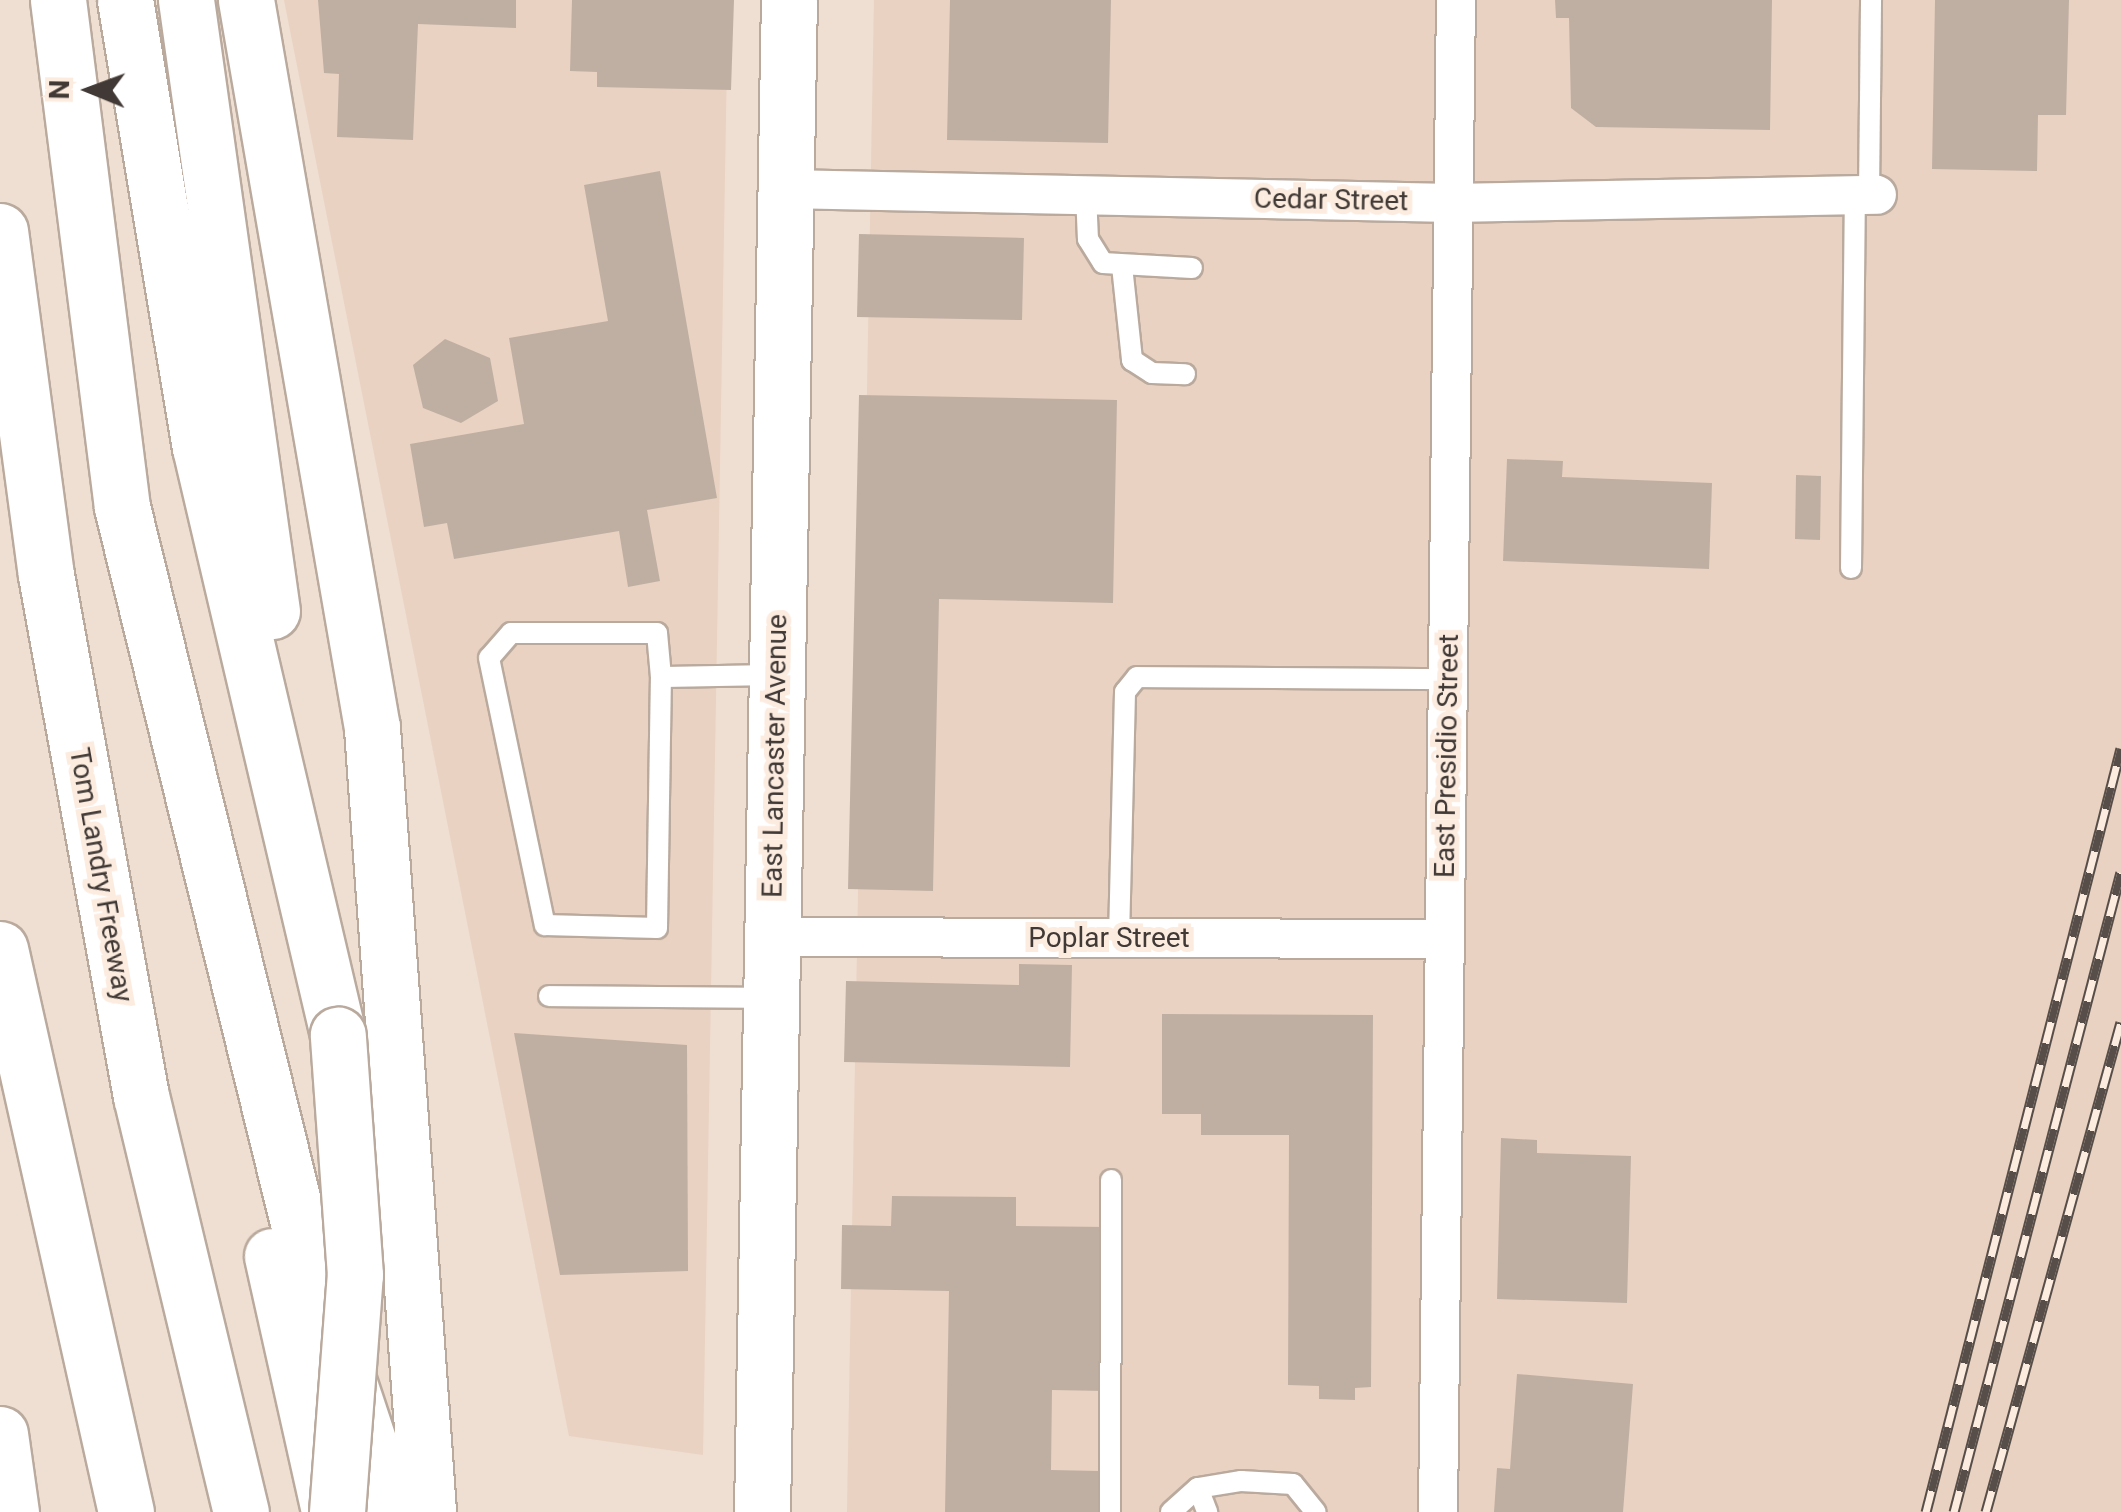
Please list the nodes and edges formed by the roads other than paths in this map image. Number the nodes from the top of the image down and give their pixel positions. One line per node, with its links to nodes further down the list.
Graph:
1 (58, 0): 16 (main road)
2 (125, 0): 27 (main road)
3 (186, 0): 27 (main road)
4 (789, 0): 8 (main road, East Lancaster Avenue)
5 (1456, 0): 11 (street, East Presidio Street)
6 (1871, 0): 10 (lane)
7 (250, 26): 37 (main road)
8 (785, 189): 9 (street, Cedar Street); 18 (main road, East Lancaster Avenue)
9 (1086, 194): 11 (street, Cedar Street); 13 (lane)
10 (1867, 195): 11 (street, Cedar Street); 17 (lane)
11 (1452, 203): 20 (street, East Presidio Street)
12 (0, 231): 33 (main road, Tom Landry Freeway)
13 (1122, 266): 14 (lane); 15 (lane)
14 (1192, 268)
15 (1184, 374)
16 (122, 507): 34 (main road); 36 (main road)
17 (1851, 568)
18 (776, 676): 19 (lane); 21 (main road, East Lancaster Avenue)
19 (661, 677): 19 (lane)
20 (1448, 679): 22 (lane); 23 (street, East Presidio Street)
21 (772, 938): 22 (street, Poplar Street); 26 (main road, East Lancaster Avenue)
22 (1119, 938): 23 (street, Poplar Street)
23 (1445, 939): 43 (street, East Presidio Street)
24 (0, 949): 32 (main road)
25 (549, 996): 26 (lane)
26 (771, 998): 38 (main road, East Lancaster Avenue)
27 (338, 1035): 35 (main road, bridge)
28 (1111, 1180): 39 (lane)
29 (0, 1434): 31 (main road)
30 (1198, 1488): 40 (lane); 41 (lane); 42 (lane)
31 (10, 1512)
32 (126, 1512)
33 (242, 1512)
34 (329, 1512)
35 (337, 1512)
36 (392, 1512)
37 (428, 1512)
38 (762, 1512)
39 (1110, 1512)
40 (1171, 1512)
41 (1207, 1512)
42 (1316, 1512)
43 (1438, 1512)

